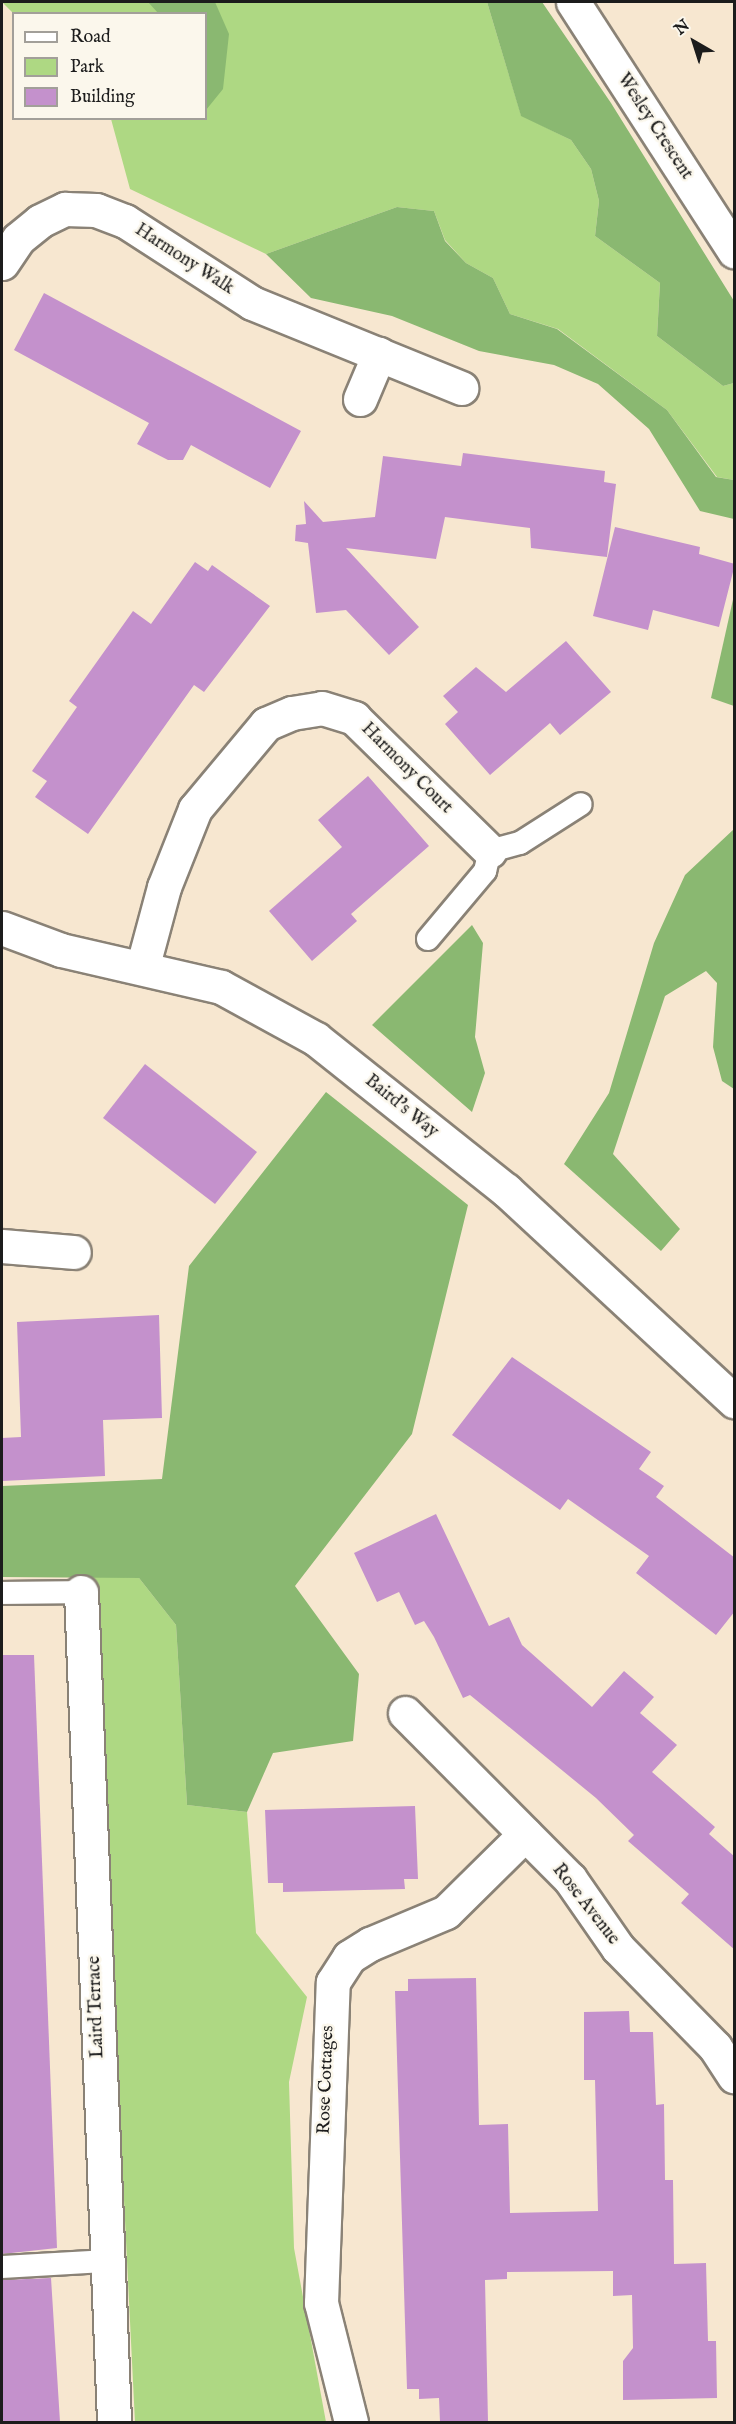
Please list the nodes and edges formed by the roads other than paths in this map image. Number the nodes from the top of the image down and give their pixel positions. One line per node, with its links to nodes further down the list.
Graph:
1 (573, 2): 2 (street, Wesley Crescent)
2 (735, 251)
3 (2, 263): 4 (street, Harmony Walk)
4 (379, 354): 5 (street, Harmony Walk); 6 (street)
5 (461, 388)
6 (360, 399)
7 (580, 804): 8 (lane)
8 (490, 851): 10 (lane); 11 (street, Harmony Court)
9 (2, 928): 11 (street, Baird's Way)
10 (428, 939)
11 (143, 965): 14 (street, Baird's Way)
12 (2, 1246): 13 (street)
13 (74, 1252)
14 (735, 1401)
15 (81, 1592): 16 (lane); 20 (street, Laird Terrace)
16 (2, 1593)
17 (405, 1713): 18 (street, Rose Avenue)
18 (525, 1834): 19 (street, Rose Avenue); 23 (street, Rose Cottages)
19 (735, 2076)
20 (106, 2261): 21 (lane); 22 (street, Laird Terrace)
21 (2, 2266)
22 (114, 2422)
23 (351, 2422)

